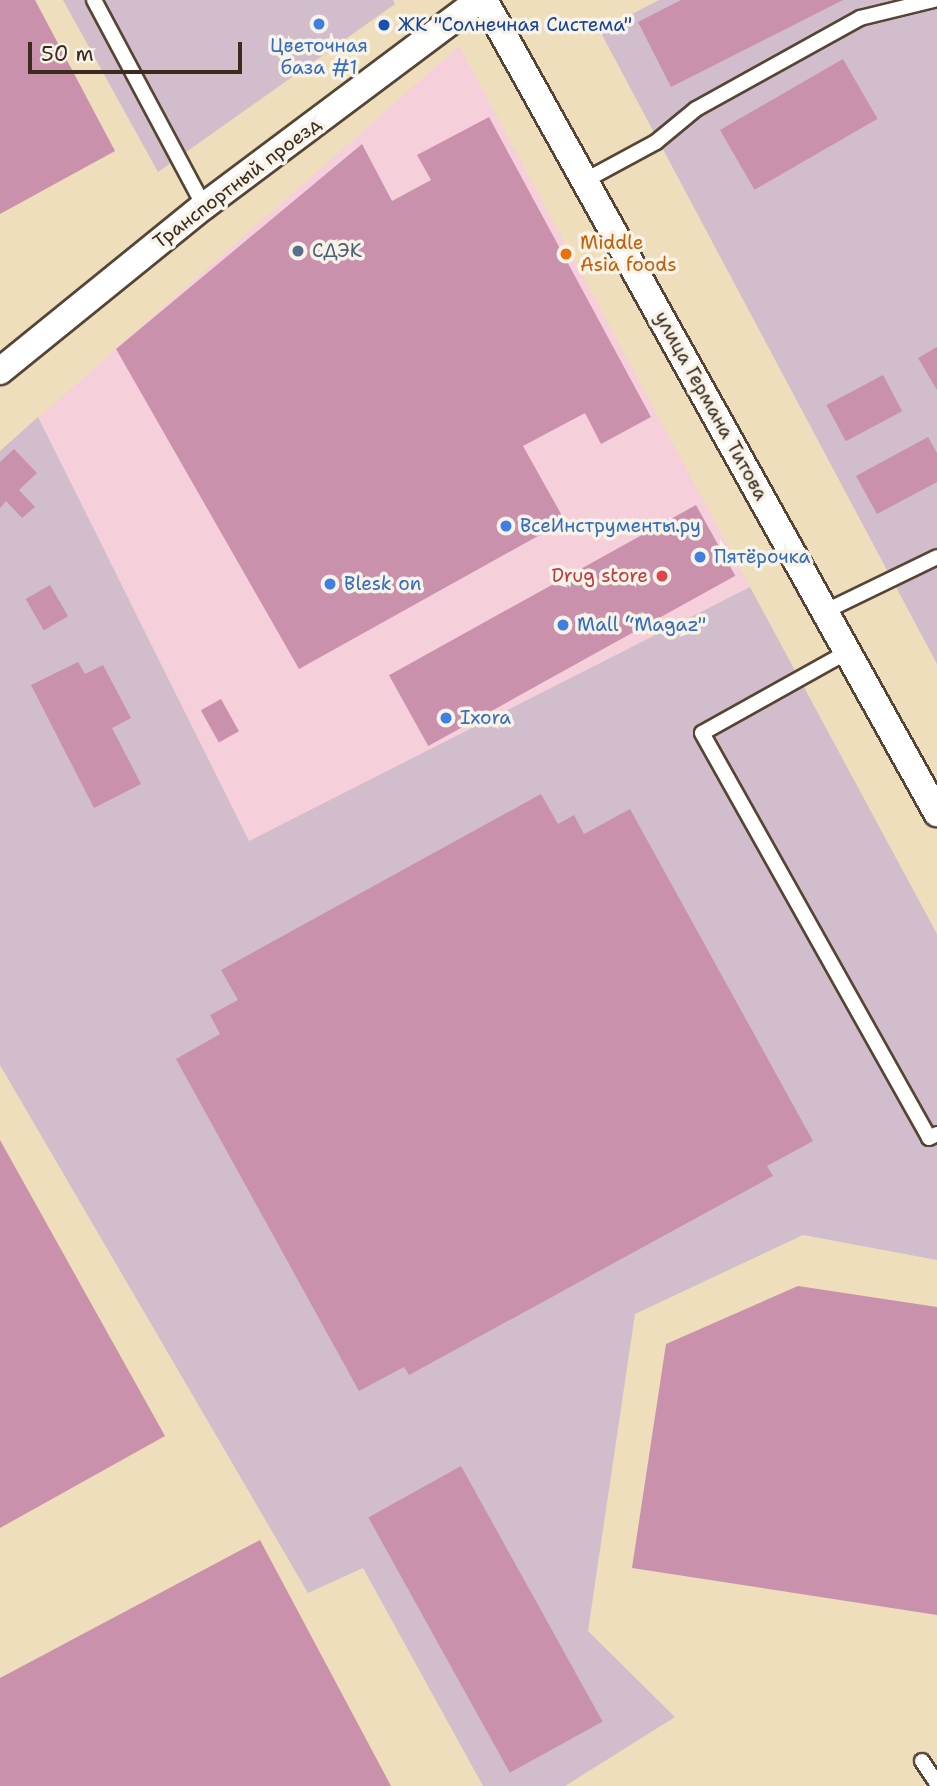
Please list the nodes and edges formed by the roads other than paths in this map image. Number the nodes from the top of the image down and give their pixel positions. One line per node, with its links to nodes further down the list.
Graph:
1 (94, 0): 6 (lane)
2 (479, 0): 6 (street, Транспортный проезд)
3 (484, 0): 5 (street, улица Германа Титова)
4 (934, 0): 5 (lane)
5 (584, 181): 9 (street, улица Германа Титова)
6 (204, 206): 7 (street, Транспортный проезд)
7 (0, 371)
8 (937, 557): 9 (lane)
9 (826, 611): 10 (street, улица Германа Титова)
10 (849, 651): 11 (street, улица Германа Титова); 12 (lane)
11 (937, 813)
12 (937, 1134)
13 (922, 1760): 14 (lane)
14 (937, 1783)

